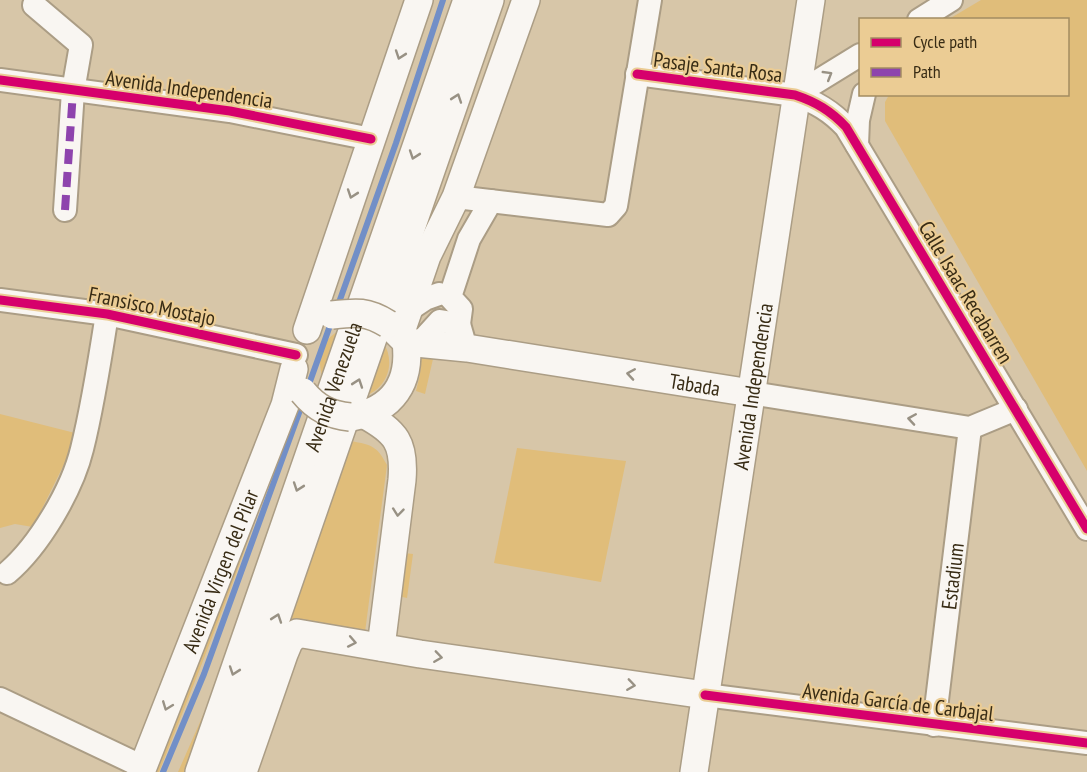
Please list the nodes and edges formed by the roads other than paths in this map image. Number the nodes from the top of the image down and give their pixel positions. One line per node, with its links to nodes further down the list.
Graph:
1 (419, 0): 17 (main road, one-way to 17)
2 (466, 0): 41 (main road, Avenida Venezuela, one-way to 41)
3 (490, 0): 25 (main road, Avenida Venezuela, one-way to 3)
4 (509, 0): 25 (main road)
5 (526, 0): 20 (main road, Avenida Venezuela)
6 (650, 0): 12 (street, Pasaje Santa Rosa)
7 (811, 0): 15 (main road, Avenida Independencia)
8 (951, 0): 10 (street)
9 (34, 5): 14 (street)
10 (922, 18)
11 (859, 56): 15 (street, one-way to 11)
12 (638, 74): 15 (street, Pasaje Santa Rosa); 19 (street, Pasaje Santa Rosa)
13 (0, 80): 14 (street, Avenida Independencia)
14 (74, 91): 17 (street, Avenida Independencia); 21 (street)
15 (795, 95): 18 (street, Calle Isaac Recabarren); 29 (main road, Avenida Independencia)
16 (864, 96): 18 (street)
17 (371, 139): 26 (main road, one-way to 26)
18 (857, 145): 30 (street, Calle Isaac Recabarren)
19 (491, 201): 20 (street, Pasaje Santa Rosa); 22 (street)
20 (451, 207): 22 (street); 25 (main road, Avenida Venezuela)
21 (65, 210)
22 (445, 296): 25 (street); 27 (street)
23 (0, 300): 24 (street, Fransisco Mostajo)
24 (107, 314): 28 (street, Fransisco Mostajo); 34 (street)
25 (402, 324): 26 (main road, bridge); 27 (main road, Tabada); 31 (main road); 42 (main road, Avenida Venezuela, one-way to 25)
26 (308, 330): 28 (main road)
27 (463, 336): 29 (main road, Tabada, one-way to 27)
28 (297, 372): 31 (main road, bridge); 40 (main road, Avenida Virgen del Pilar, one-way to 40)
29 (751, 393): 32 (street, Tabada, one-way to 29); 36 (main road, Avenida Independencia)
30 (1016, 409): 32 (street); 33 (street, Calle Isaac Recabarren)
31 (357, 416): 35 (main road, one-way to 35)
32 (970, 428): 38 (street, Estadium)
33 (1087, 529)
34 (7, 573)
35 (381, 647): 36 (main road, Avenida García de Carbajal, one-way to 36); 43 (main road, Avenida García de Carbajal, one-way to 35)
36 (705, 695): 38 (street, Avenida García de Carbajal); 44 (main road, Avenida Independencia)
37 (0, 699): 40 (street)
38 (934, 724): 39 (street, Avenida García de Carbajal)
39 (1087, 743)
40 (142, 770)
41 (199, 772)
42 (223, 772)
43 (243, 772)
44 (694, 772)

